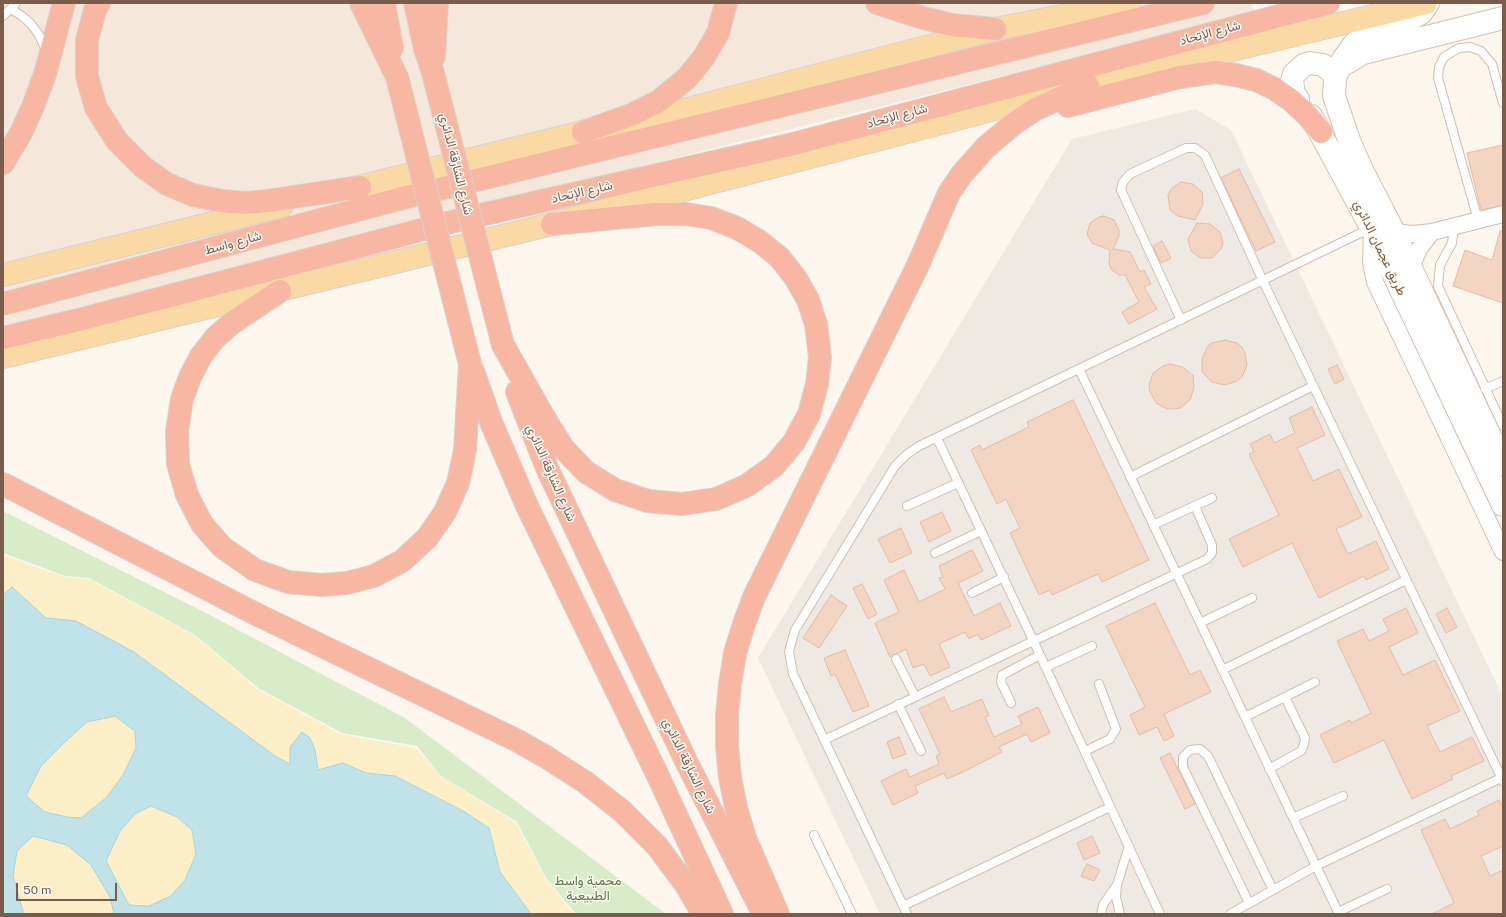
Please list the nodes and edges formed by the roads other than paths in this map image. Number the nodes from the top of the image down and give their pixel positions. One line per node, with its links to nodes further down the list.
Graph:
1 (64, 3): 17 (highway)
2 (99, 3): 28 (highway)
3 (361, 3): 21 (highway)
4 (384, 3): 21 (highway)
5 (415, 3): 19 (highway, شارع الشارقة الدائري)
6 (437, 3): 19 (highway)
7 (726, 3): 25 (highway)
8 (877, 3): 16 (highway)
9 (1203, 3): 41 (highway, شارع واسط)
10 (1328, 3): 43 (highway, شارع الإتحاد)
11 (1427, 3): 18 (main road); 20 (main road)
12 (1121, 4): 16 (main road)
13 (14, 6): 14 (lane); 17 (lane)
14 (3, 18)
15 (1503, 18): 20 (main road)
16 (995, 29): 25 (main road)
17 (49, 58): 27 (highway)
18 (1194, 59): 22 (main road); 23 (main road, طريق عجمان الدائري)
19 (434, 73): 44 (highway, شارع الشارقة الدائري, bridge)
20 (1336, 75): 23 (main road); 34 (main road, طريق عجمان الدائري)
21 (398, 77): 46 (highway, bridge)
22 (1088, 85): 31 (main road); 36 (highway)
23 (1298, 99): 26 (main road, طريق عجمان الدائري)
24 (1503, 103): 30 (lane)
25 (583, 132): 28 (main road)
26 (1321, 132): 33 (main road, طريق عجمان الدائري); 36 (highway)
27 (3, 164)
28 (360, 187): 38 (main road)
29 (1503, 214): 30 (street)
30 (1478, 220): 32 (street)
31 (552, 224): 40 (main road); 44 (highway)
32 (1454, 226): 35 (street); 50 (lane)
33 (1372, 229): 39 (lane); 58 (main road, طريق عجمان الدائري); 63 (street)
34 (1394, 232): 35 (street); 37 (main road, طريق عجمان الدائري)
35 (1432, 232): 37 (street)
36 (918, 265): 104 (highway)
37 (1411, 268): 53 (main road, طريق عجمان الدائري)
38 (3, 275)
39 (1263, 281): 42 (lane); 42 (lane); 49 (lane)
40 (280, 291): 45 (main road); 46 (highway)
41 (3, 304)
42 (1181, 320): 47 (lane)
43 (3, 338)
44 (503, 345): 103 (highway, شارع الشارقة الدائري)
45 (3, 357)
46 (470, 364): 102 (highway)
47 (1078, 369): 52 (lane); 54 (lane)
48 (1503, 381): 50 (lane)
49 (1313, 386): 54 (lane); 67 (lane)
50 (1485, 389): 51 (lane)
51 (1503, 426)
52 (937, 438): 55 (lane); 84 (lane)
53 (1503, 464)
54 (1130, 477): 61 (lane)
55 (958, 483): 59 (lane); 62 (lane)
56 (3, 484): 101 (highway)
57 (1212, 498): 60 (lane)
58 (1503, 505)
59 (907, 506)
60 (1195, 506): 61 (lane); 65 (lane)
61 (1153, 525): 65 (lane)
62 (981, 531): 64 (lane); 66 (lane)
63 (1503, 552)
64 (935, 553)
65 (1175, 572): 70 (lane); 71 (lane)
66 (1004, 577): 68 (lane); 71 (lane)
67 (1406, 580): 76 (lane); 88 (lane)
68 (972, 593)
69 (1252, 598): 70 (lane)
70 (1200, 623): 76 (lane)
71 (1033, 640): 73 (lane); 79 (lane)
72 (1092, 646): 75 (lane)
73 (1040, 654): 75 (lane); 81 (lane)
74 (896, 659): 79 (lane)
75 (1046, 667): 86 (lane)
76 (1222, 670): 83 (lane)
77 (1315, 682): 80 (lane)
78 (1098, 684): 86 (lane)
79 (915, 696): 82 (lane)
80 (1285, 697): 83 (lane); 87 (lane)
81 (1011, 703)
82 (898, 704): 84 (lane); 85 (lane)
83 (1245, 717): 87 (lane)
84 (824, 740): 99 (lane)
85 (921, 751)
86 (1085, 751): 90 (lane)
87 (1269, 768): 91 (lane)
88 (1502, 780): 94 (lane)
89 (1343, 796): 91 (lane)
90 (1110, 807): 93 (lane); 99 (lane)
91 (1293, 818): 94 (lane)
92 (814, 835): 105 (lane)
93 (1129, 846): 95 (lane); 108 (lane)
94 (1316, 866): 97 (lane); 100 (lane)
95 (1117, 885): 106 (lane); 107 (lane)
96 (1388, 889): 100 (lane)
97 (1273, 890): 98 (lane); 98 (lane)
98 (1249, 903): 109 (lane)
99 (905, 910)
100 (1339, 913)
101 (704, 914)
102 (722, 914)
103 (764, 914)
104 (778, 914)
105 (852, 914)
106 (1101, 914)
107 (1120, 914)
108 (1160, 914)
109 (1230, 914)

